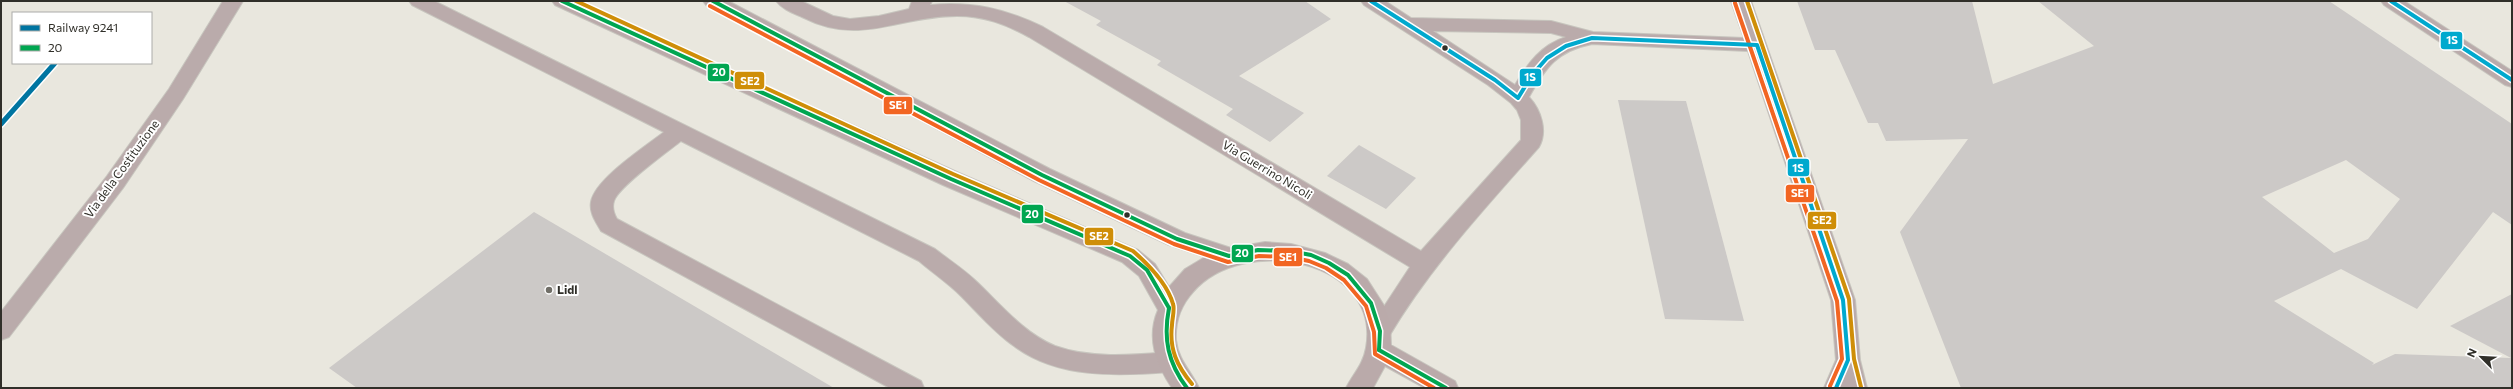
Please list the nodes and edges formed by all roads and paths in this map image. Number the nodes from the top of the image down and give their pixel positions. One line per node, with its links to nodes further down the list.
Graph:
1 (233, 1): 19 (street, Via della Costituzione)
2 (419, 1): 15 (street)
3 (562, 1): 18 (main road)
4 (713, 1): 16 (main road)
5 (786, 1): 9 (street, Via Guerrino Nicoli)
6 (1371, 1): 10 (street)
7 (1741, 1): 12 (street)
8 (2391, 1): 13 (street)
9 (919, 7): 17 (street, Via Guerrino Nicoli)
10 (1407, 24): 11 (street); 14 (street)
11 (1592, 38): 12 (street); 14 (street)
12 (1757, 45): 21 (street)
13 (2512, 80)
14 (1518, 98): 17 (street)
15 (679, 131): 22 (street); 23 (street)
16 (1229, 256): 18 (main road); 20 (main road)
17 (1424, 264): 20 (street)
18 (1169, 308): 22 (main road)
19 (1, 330)
20 (1379, 340): 25 (main road); 26 (main road)
21 (1848, 360): 27 (street); 28 (street)
22 (1170, 362): 24 (main road)
23 (912, 388)
24 (1187, 388)
25 (1358, 388)
26 (1446, 388)
27 (1836, 388)
28 (1855, 388)

